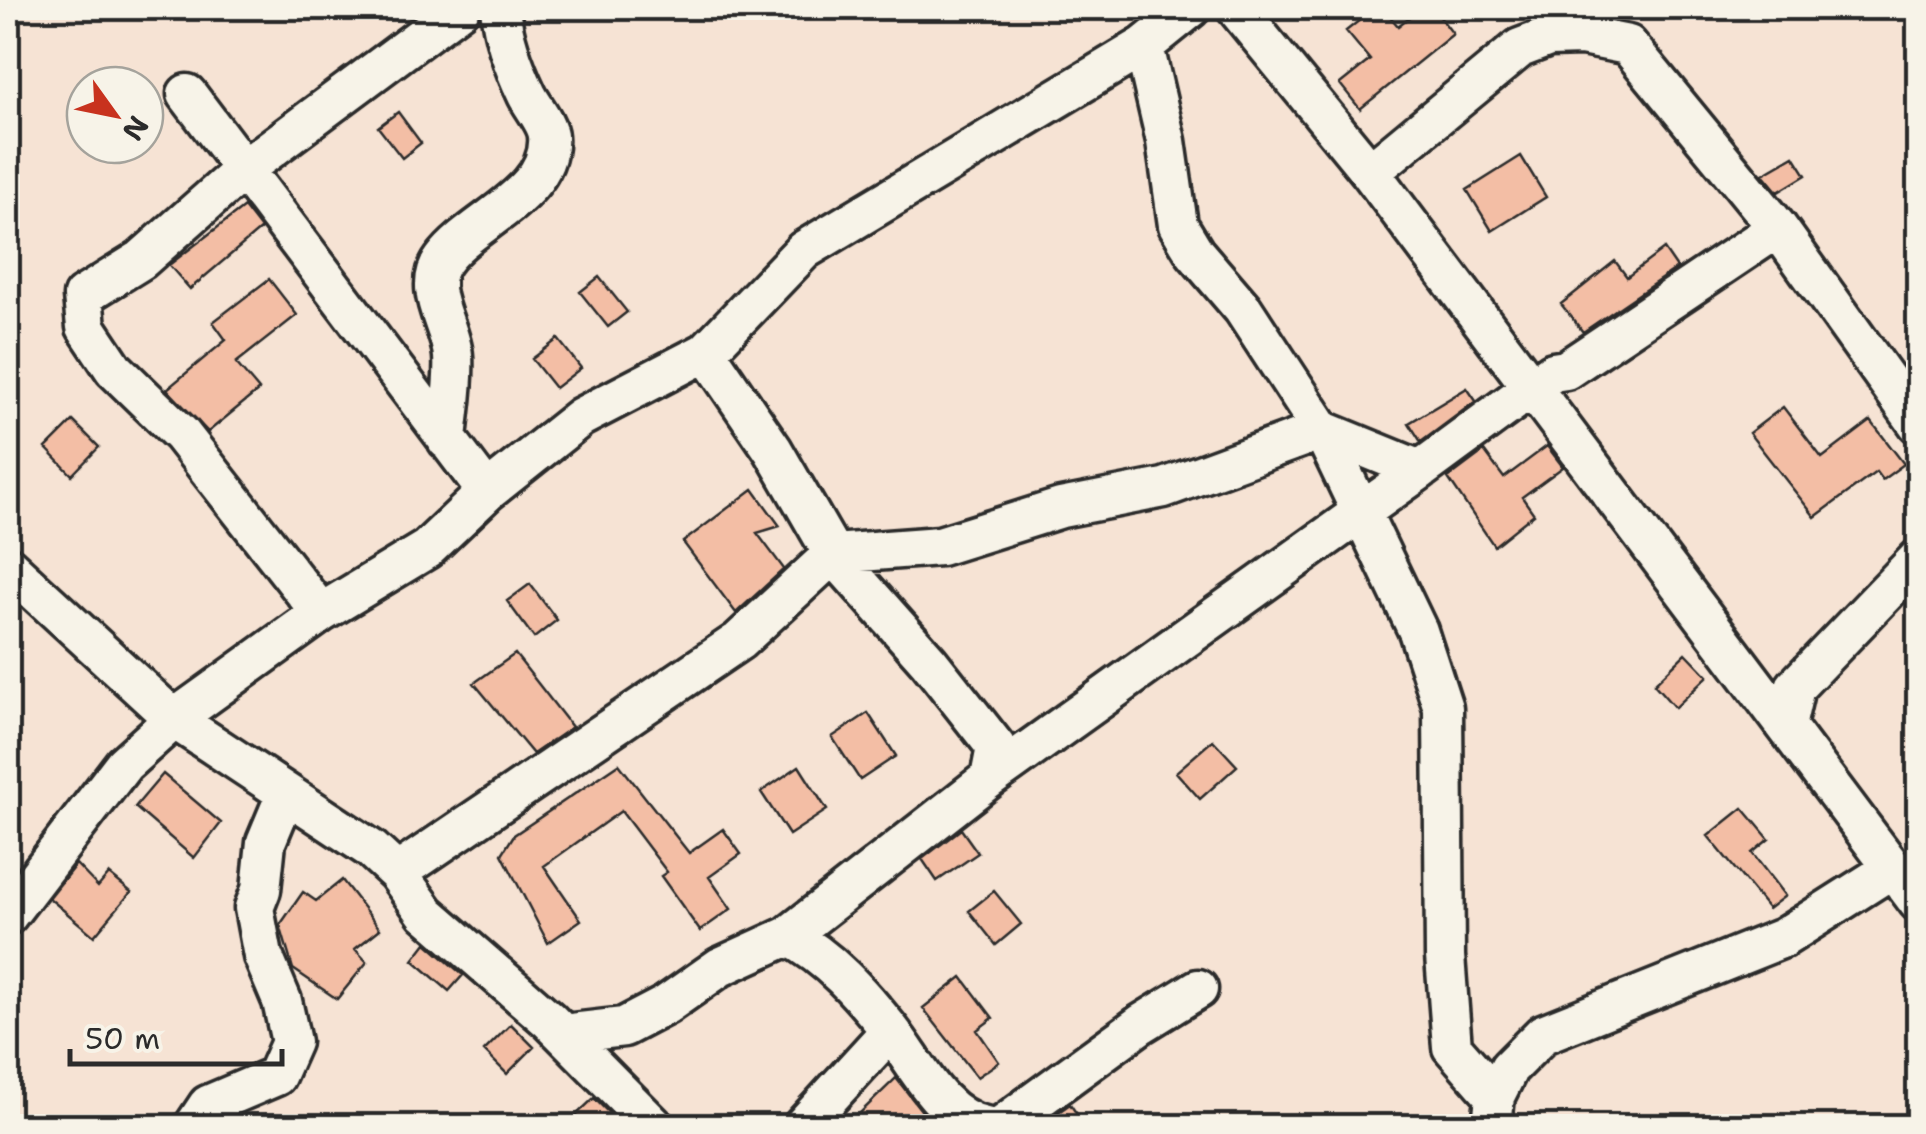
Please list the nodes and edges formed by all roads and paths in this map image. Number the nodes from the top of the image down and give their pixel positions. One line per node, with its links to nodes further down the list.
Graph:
1 (460, 8): 7 (street)
2 (500, 8): 14 (street)
3 (1191, 8): 5 (street)
4 (1236, 8): 8 (street)
5 (1144, 46): 10 (street); 13 (street)
6 (187, 94): 7 (street)
7 (244, 168): 14 (street); 21 (street)
8 (1370, 172): 9 (street); 11 (street)
9 (1778, 228): 11 (street); 12 (street)
10 (706, 352): 16 (street); 18 (street)
11 (1532, 389): 15 (street); 23 (street)
12 (1918, 424)
13 (1322, 430): 15 (street); 17 (street); 18 (street)
14 (447, 440): 16 (street)
15 (1420, 470): 17 (street)
16 (488, 492): 21 (street)
17 (1361, 515): 24 (street); 33 (street)
18 (834, 554): 24 (street); 26 (street)
19 (1918, 559): 23 (street)
20 (8, 567): 22 (street)
21 (320, 613): 22 (street)
22 (174, 719): 25 (street); 28 (street)
23 (1786, 722): 27 (street)
24 (990, 778): 29 (street)
25 (286, 794): 26 (street); 34 (street)
26 (396, 873): 32 (street)
27 (1910, 887): 33 (street)
28 (8, 916)
29 (788, 936): 31 (street); 32 (street)
30 (1198, 989): 38 (street)
31 (890, 1030): 36 (street); 37 (street)
32 (563, 1034): 35 (street)
33 (1494, 1111)
34 (194, 1126)
35 (654, 1126)
36 (803, 1126)
37 (985, 1126)
38 (1001, 1126)

